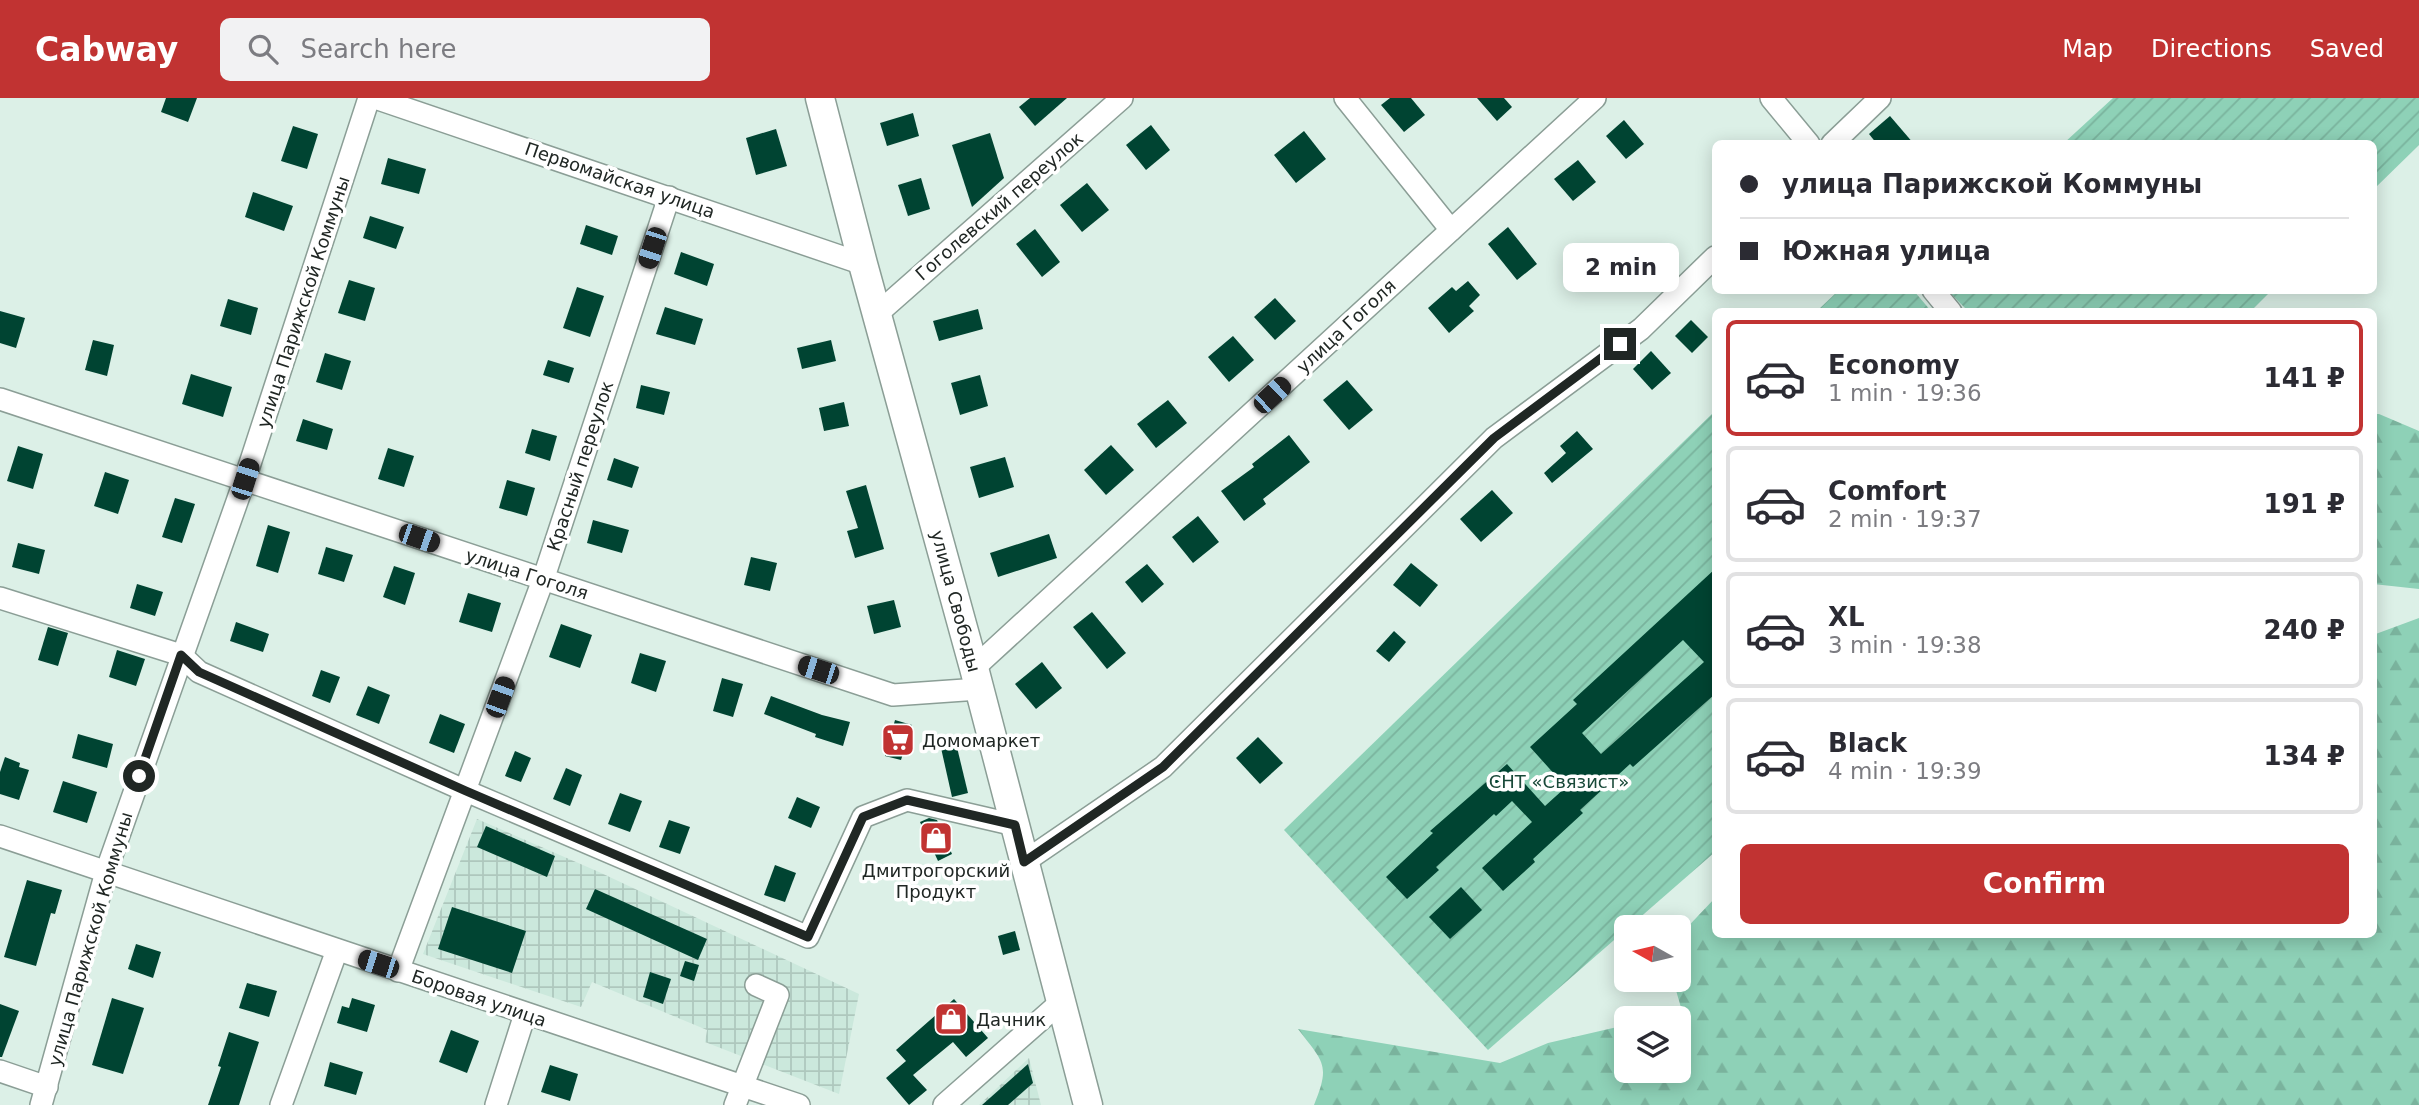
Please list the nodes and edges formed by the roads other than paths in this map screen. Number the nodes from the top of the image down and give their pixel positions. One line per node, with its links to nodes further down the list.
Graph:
1 (369, 98): 19 (street, улица Парижской Коммуны)
2 (375, 98): 11 (street, Первомайская улица)
3 (820, 98): 14 (main road, улица Свободы)
4 (1122, 98): 17 (street, Гоголевский переулок)
5 (1345, 98): 12 (street)
6 (1595, 98): 12 (street, улица Гоголя)
7 (1771, 98): 9 (street)
8 (1880, 98): 10 (street)
9 (1806, 140)
10 (1836, 140)
11 (669, 197): 14 (street, Первомайская улица); 20 (street, Красный переулок)
12 (1451, 230): 23 (street, улица Гоголя)
13 (1712, 260): 27 (street)
14 (863, 264): 17 (main road, улица Свободы)
15 (1936, 294): 16 (street)
16 (1948, 308)
17 (877, 314): 23 (main road, улица Свободы)
18 (0, 398): 19 (street, улица Гоголя)
19 (245, 479): 20 (street, улица Гоголя); 22 (street, улица Парижской Коммуны)
20 (543, 580): 23 (street, улица Гоголя); 24 (street, Красный переулок)
21 (0, 598): 22 (street)
22 (181, 655): 24 (street); 28 (street, улица Парижской Коммуны)
23 (977, 678): 25 (main road, улица Свободы)
24 (466, 791): 25 (street); 30 (street, Красный переулок)
25 (1015, 825): 27 (main road, улица Свободы)
26 (0, 836): 28 (street, Боровая улица)
27 (1024, 862): 32 (main road, улица Свободы)
28 (106, 872): 29 (street, Боровая улица); 35 (street, улица Парижской Коммуны)
29 (337, 950): 30 (street, Боровая улица); 37 (street)
30 (398, 971): 33 (street, Боровая улица)
31 (756, 985): 36 (street)
32 (1061, 1002): 40 (street); 41 (main road, улица Свободы)
33 (525, 1014): 36 (street, Боровая улица); 38 (street)
34 (0, 1072): 35 (street)
35 (44, 1096)
36 (738, 1096): 39 (street, Боровая улица)
37 (281, 1105)
38 (496, 1105)
39 (799, 1105)
40 (944, 1105)
41 (1088, 1105)

